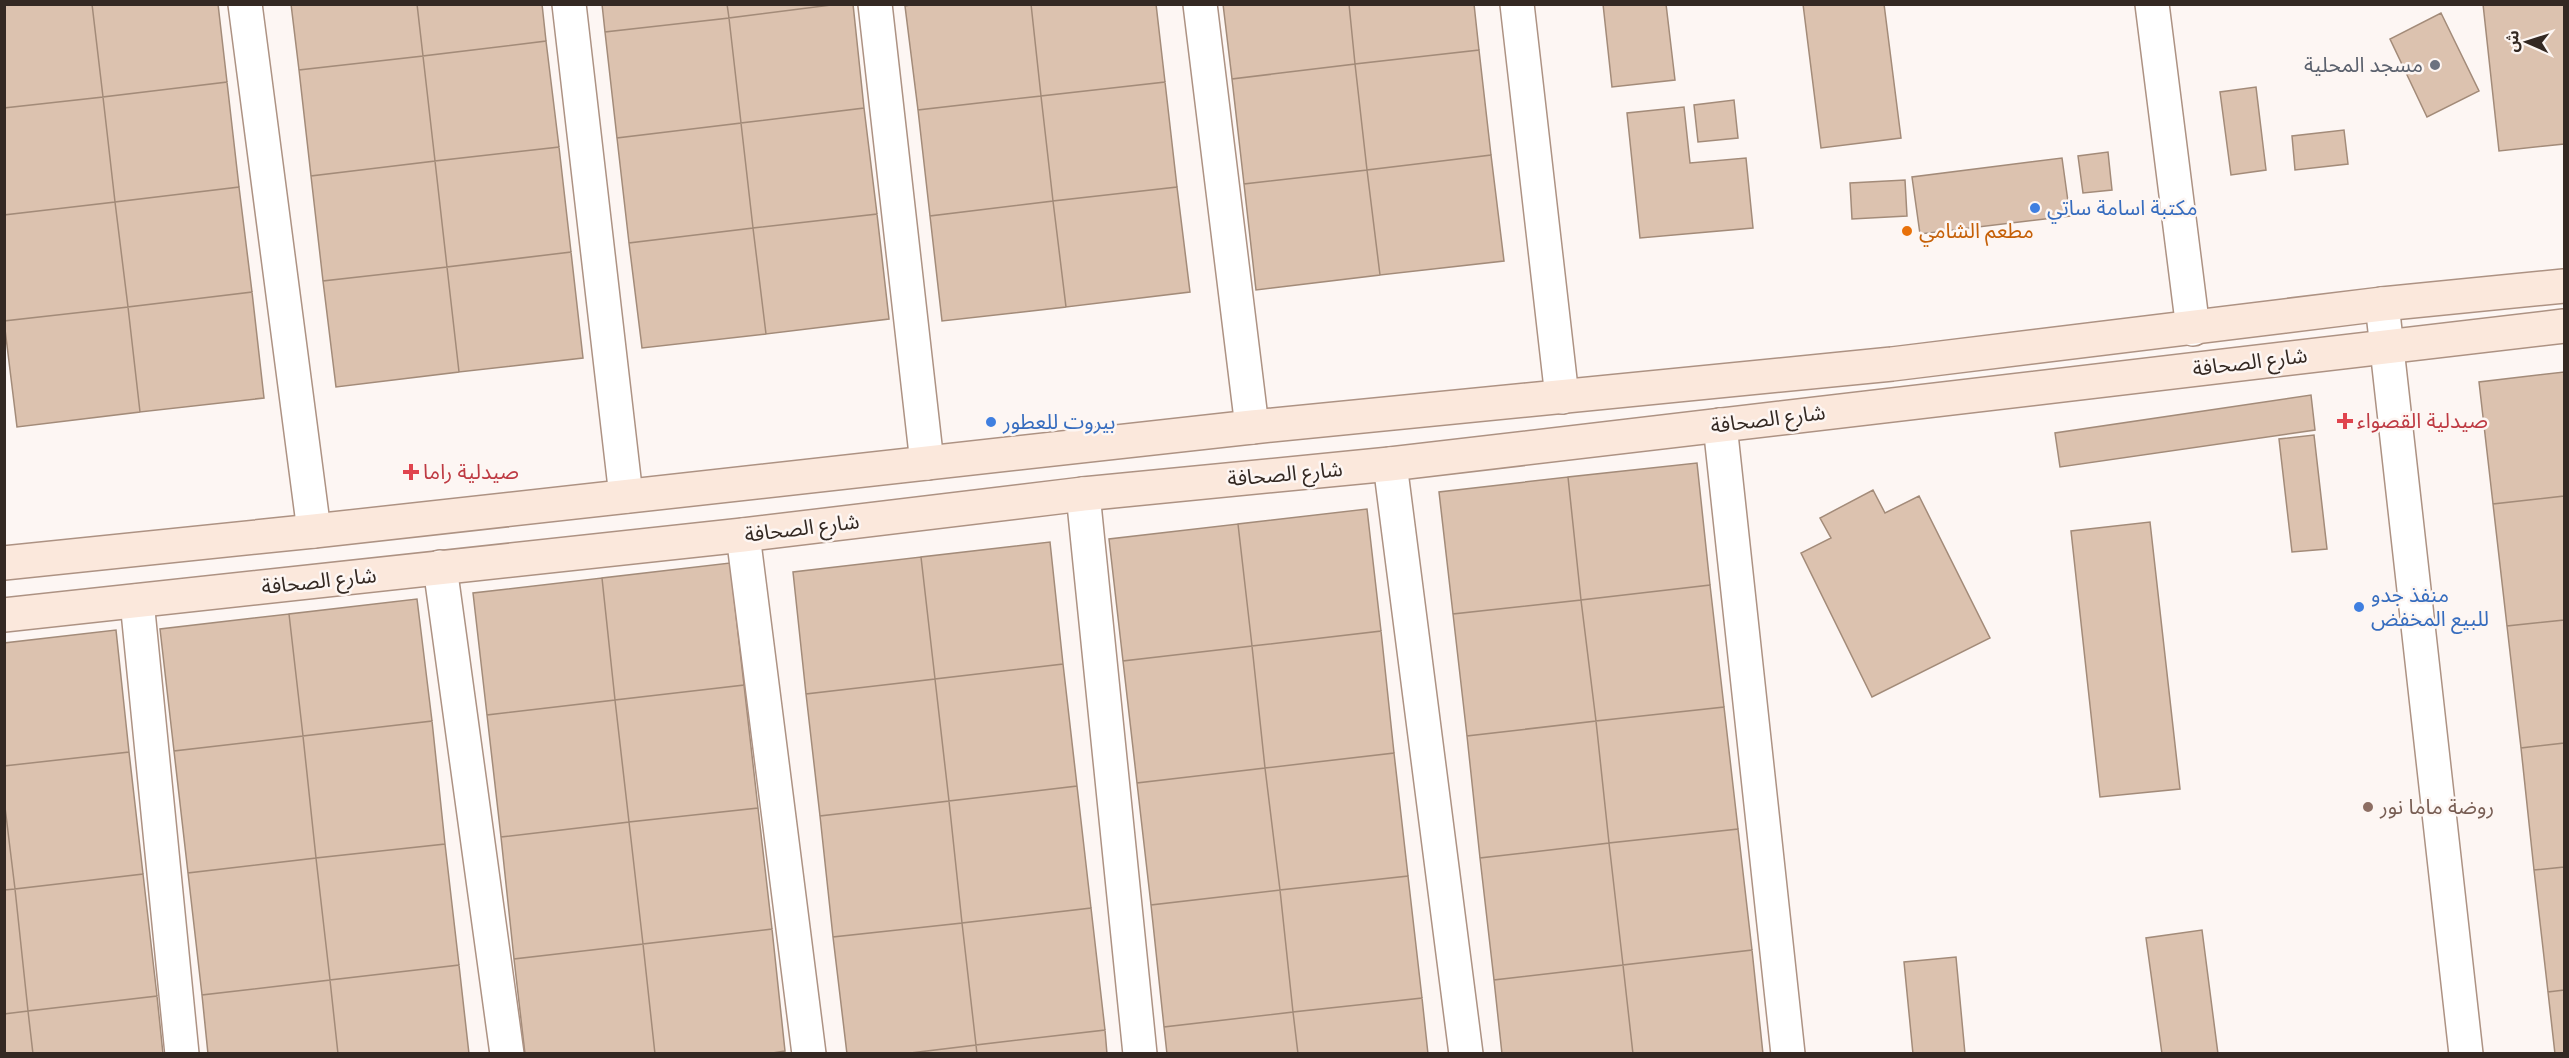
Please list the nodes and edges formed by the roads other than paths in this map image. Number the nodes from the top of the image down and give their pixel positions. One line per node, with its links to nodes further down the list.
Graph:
1 (245, 4): 19 (street)
2 (569, 4): 18 (street)
3 (875, 4): 15 (street)
4 (1200, 4): 14 (street)
5 (1516, 4): 12 (street)
6 (2152, 4): 10 (street)
7 (2565, 286): 8 (main road, شارع الصحافة)
8 (2382, 304): 10 (main road, شارع الصحافة); 11 (street)
9 (2565, 326): 11 (main road, شارع الصحافة)
10 (2193, 329): 12 (main road, شارع الصحافة)
11 (2385, 346): 13 (main road, شارع الصحافة); 31 (street)
12 (1562, 397): 14 (main road, شارع الصحافة)
13 (1720, 425): 16 (main road, شارع الصحافة); 30 (street)
14 (1252, 427): 15 (main road, شارع الصحافة)
15 (927, 463): 18 (main road, شارع الصحافة)
16 (1390, 464): 17 (main road, شارع الصحافة); 29 (street)
17 (1083, 494): 20 (main road, شارع الصحافة); 28 (street)
18 (626, 496): 19 (main road, شارع الصحافة)
19 (314, 531): 21 (main road, شارع الصحافة)
20 (743, 535): 22 (main road, شارع الصحافة); 27 (street)
21 (4, 563)
22 (440, 567): 23 (main road, شارع الصحافة); 26 (street)
23 (137, 601): 24 (main road, شارع الصحافة); 25 (street)
24 (4, 615)
25 (182, 1053)
26 (507, 1053)
27 (808, 1053)
28 (1140, 1053)
29 (1466, 1053)
30 (1788, 1053)
31 (2466, 1053)

